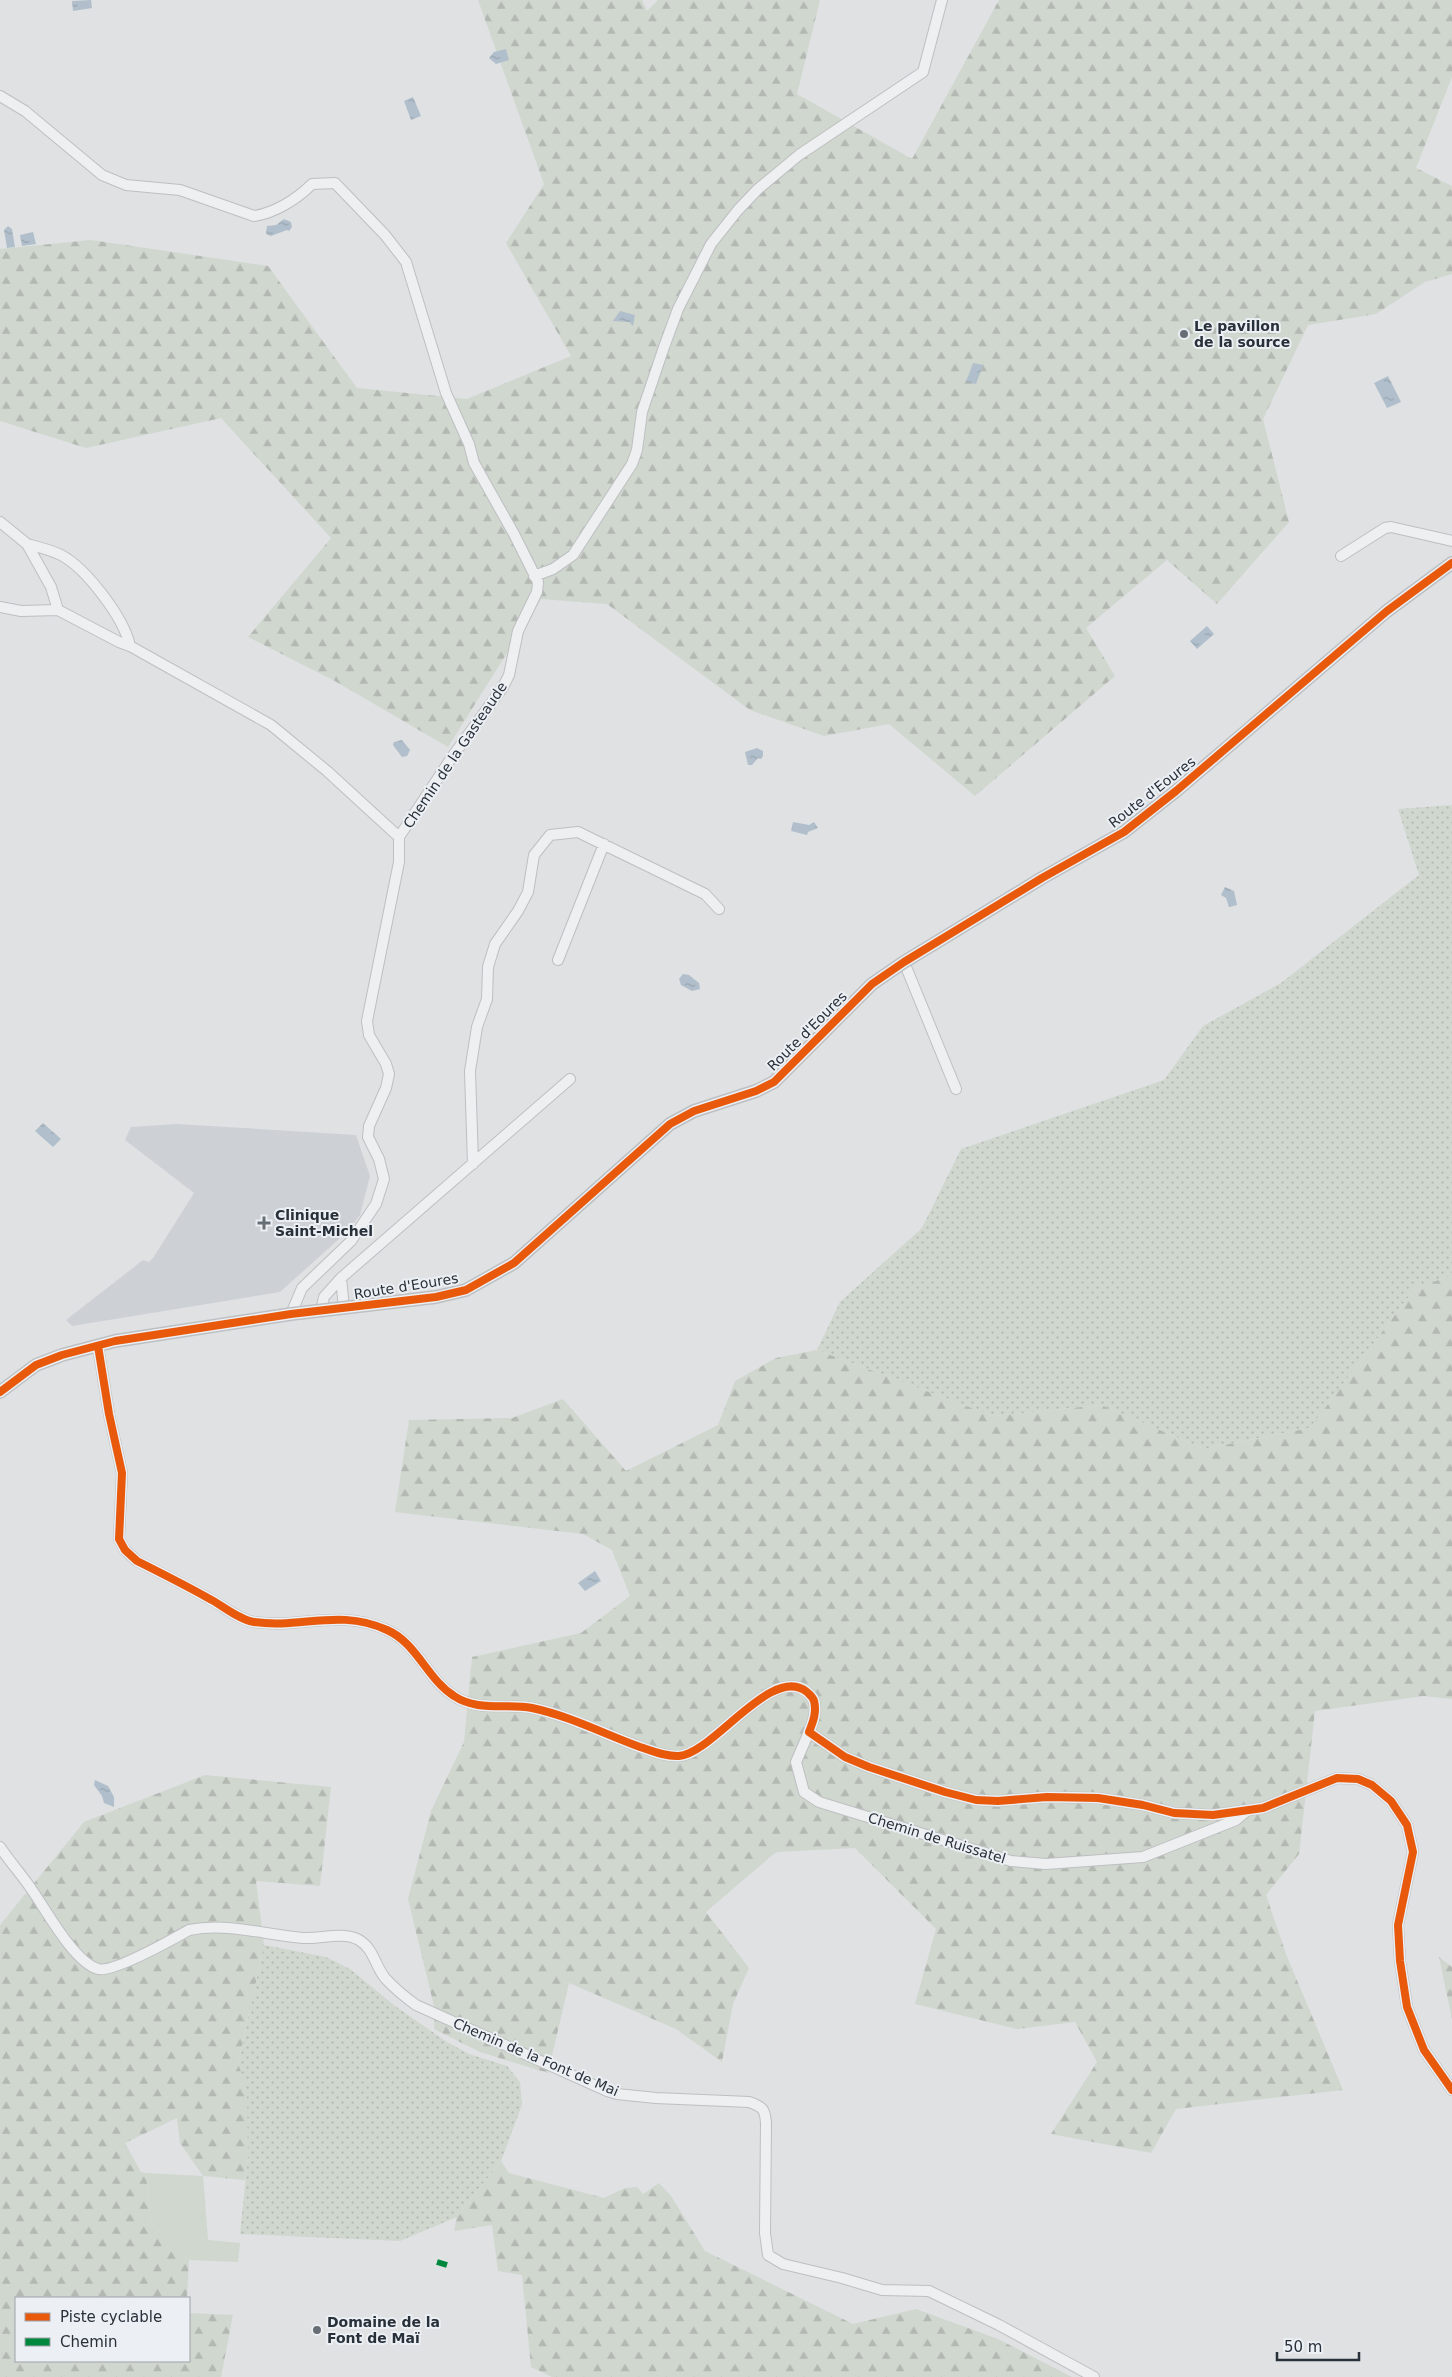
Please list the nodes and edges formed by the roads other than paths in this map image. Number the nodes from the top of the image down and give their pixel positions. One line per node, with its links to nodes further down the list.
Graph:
1 (942, 0): 8 (street)
2 (0, 96): 8 (street, Chemin de la Gasteaude)
3 (0, 522): 5 (street)
4 (1452, 541): 6 (street)
5 (28, 544): 10 (street); 11 (street)
6 (1341, 556)
7 (1451, 566): 16 (street, Route d'Eoures)
8 (534, 576): 12 (street, Chemin de la Gasteaude)
9 (0, 607): 10 (street)
10 (58, 610): 11 (street)
11 (130, 646): 12 (street)
12 (399, 837): 23 (street)
13 (604, 844): 14 (street); 15 (street); 19 (street)
14 (719, 909)
15 (558, 960)
16 (904, 962): 18 (street); 21 (street, Route d'Eoures)
17 (570, 1079): 19 (street)
18 (956, 1089)
19 (473, 1164): 20 (street)
20 (341, 1278): 21 (street); 22 (street)
21 (344, 1308): 22 (street, Route d'Eoures)
22 (321, 1311): 23 (street, Route d'Eoures)
23 (291, 1314): 24 (street, Route d'Eoures)
24 (98, 1346): 25 (street, Route d'Eoures); 26 (street, Chemin de Ruissatel)
25 (0, 1392)
26 (809, 1732): 27 (street, Chemin de Ruissatel); 27 (street, Chemin de Ruissatel)
27 (1248, 1810): 29 (street, Chemin de Ruissatel)
28 (0, 1847): 30 (street, Chemin de la Font de Mai)
29 (1452, 2090)
30 (1094, 2377)

